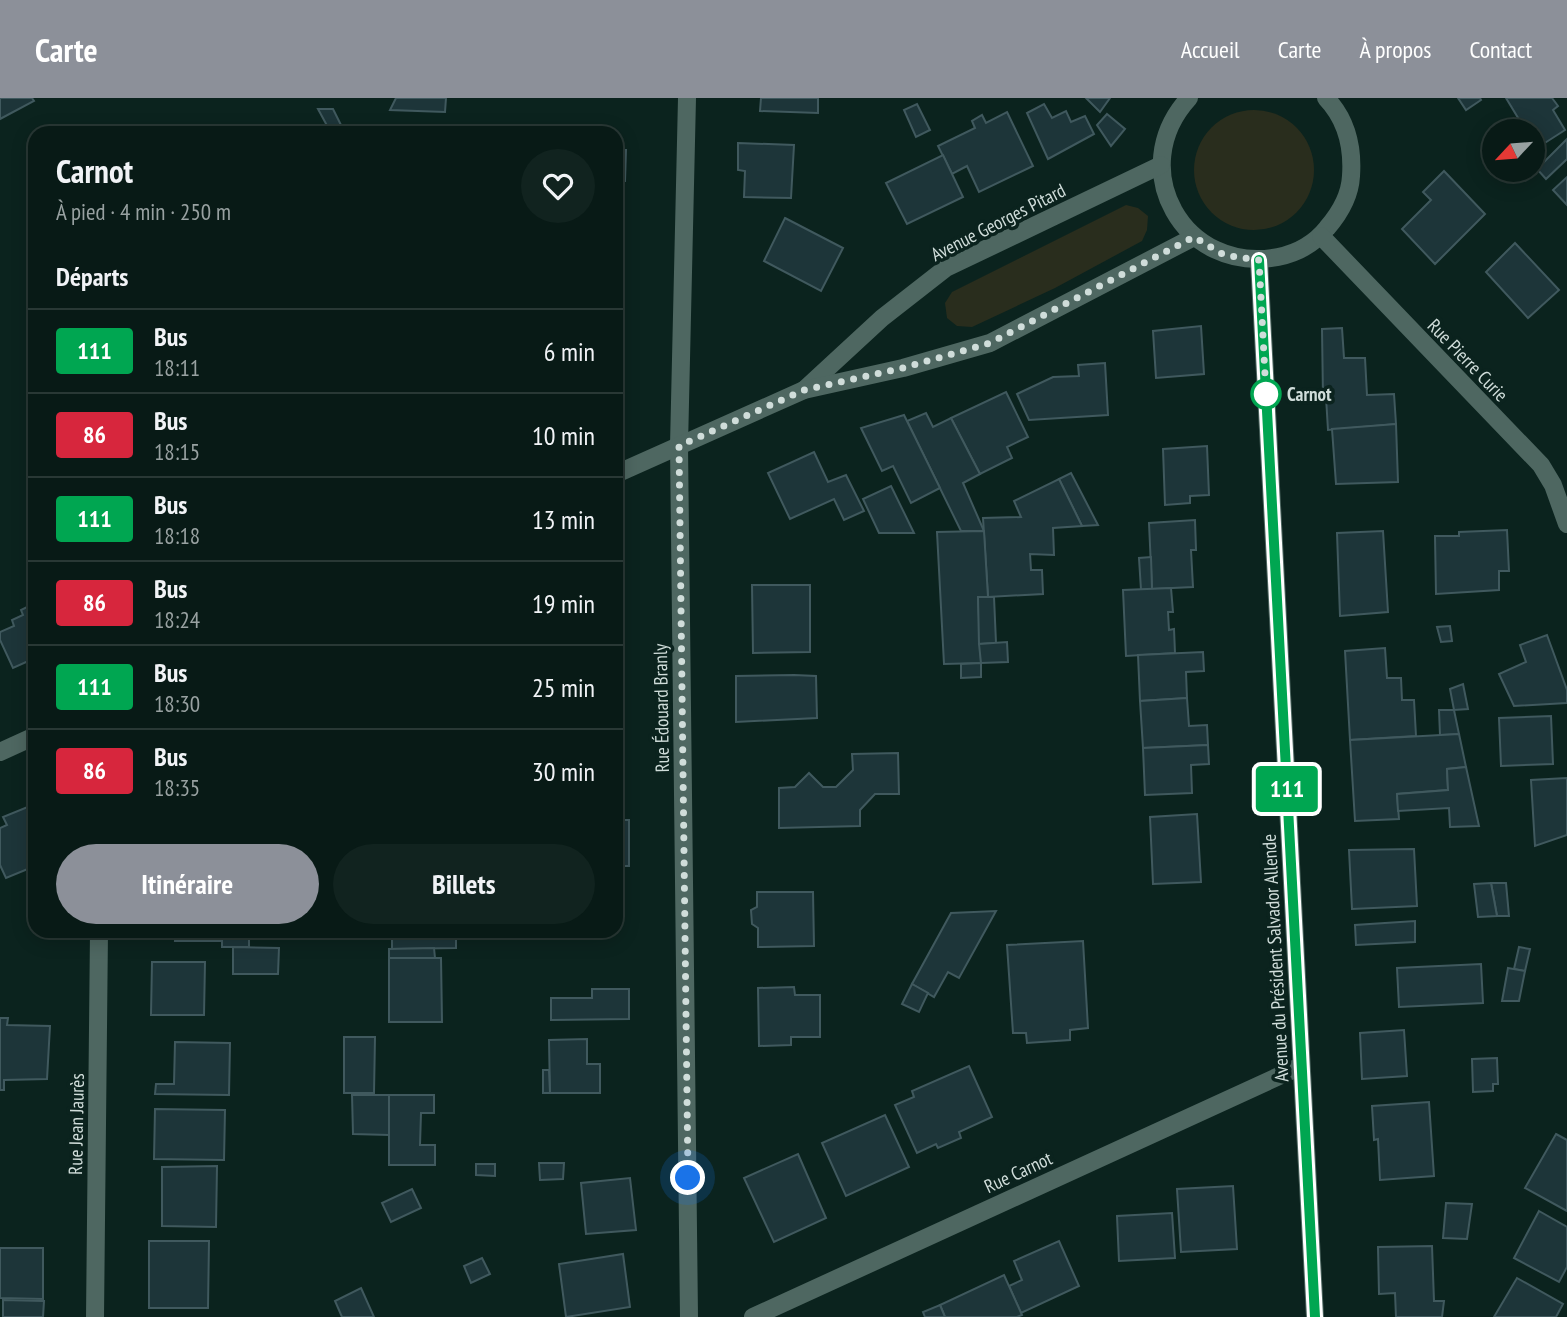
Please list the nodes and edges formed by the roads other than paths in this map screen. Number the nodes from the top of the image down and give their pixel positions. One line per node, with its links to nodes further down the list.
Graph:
1 (687, 98): 9 (street, Rue Édouard Branly)
2 (1189, 98): 4 (street)
3 (1328, 99): 5 (street)
4 (1161, 165): 6 (street); 8 (street, Avenue Georges Pitard)
5 (1321, 236): 7 (street); 11 (street, Rue Pierre Curie)
6 (1194, 237): 7 (street); 8 (street, Avenue Georges Pitard)
7 (1259, 260): 15 (street, Avenue du Président Salvador Allende)
8 (804, 390): 9 (street, Avenue Georges Pitard)
9 (679, 446): 10 (street, Avenue Georges Pitard); 17 (street, Rue Édouard Branly)
10 (623, 471)
11 (1567, 524)
12 (28, 739): 13 (street)
13 (0, 752)
14 (99, 938): 16 (street, Rue Jean Jaurès)
15 (1301, 1066): 18 (street, Rue Carnot); 19 (street, Avenue du Président Salvador Allende)
16 (95, 1317)
17 (689, 1317)
18 (753, 1317)
19 (1315, 1317)

